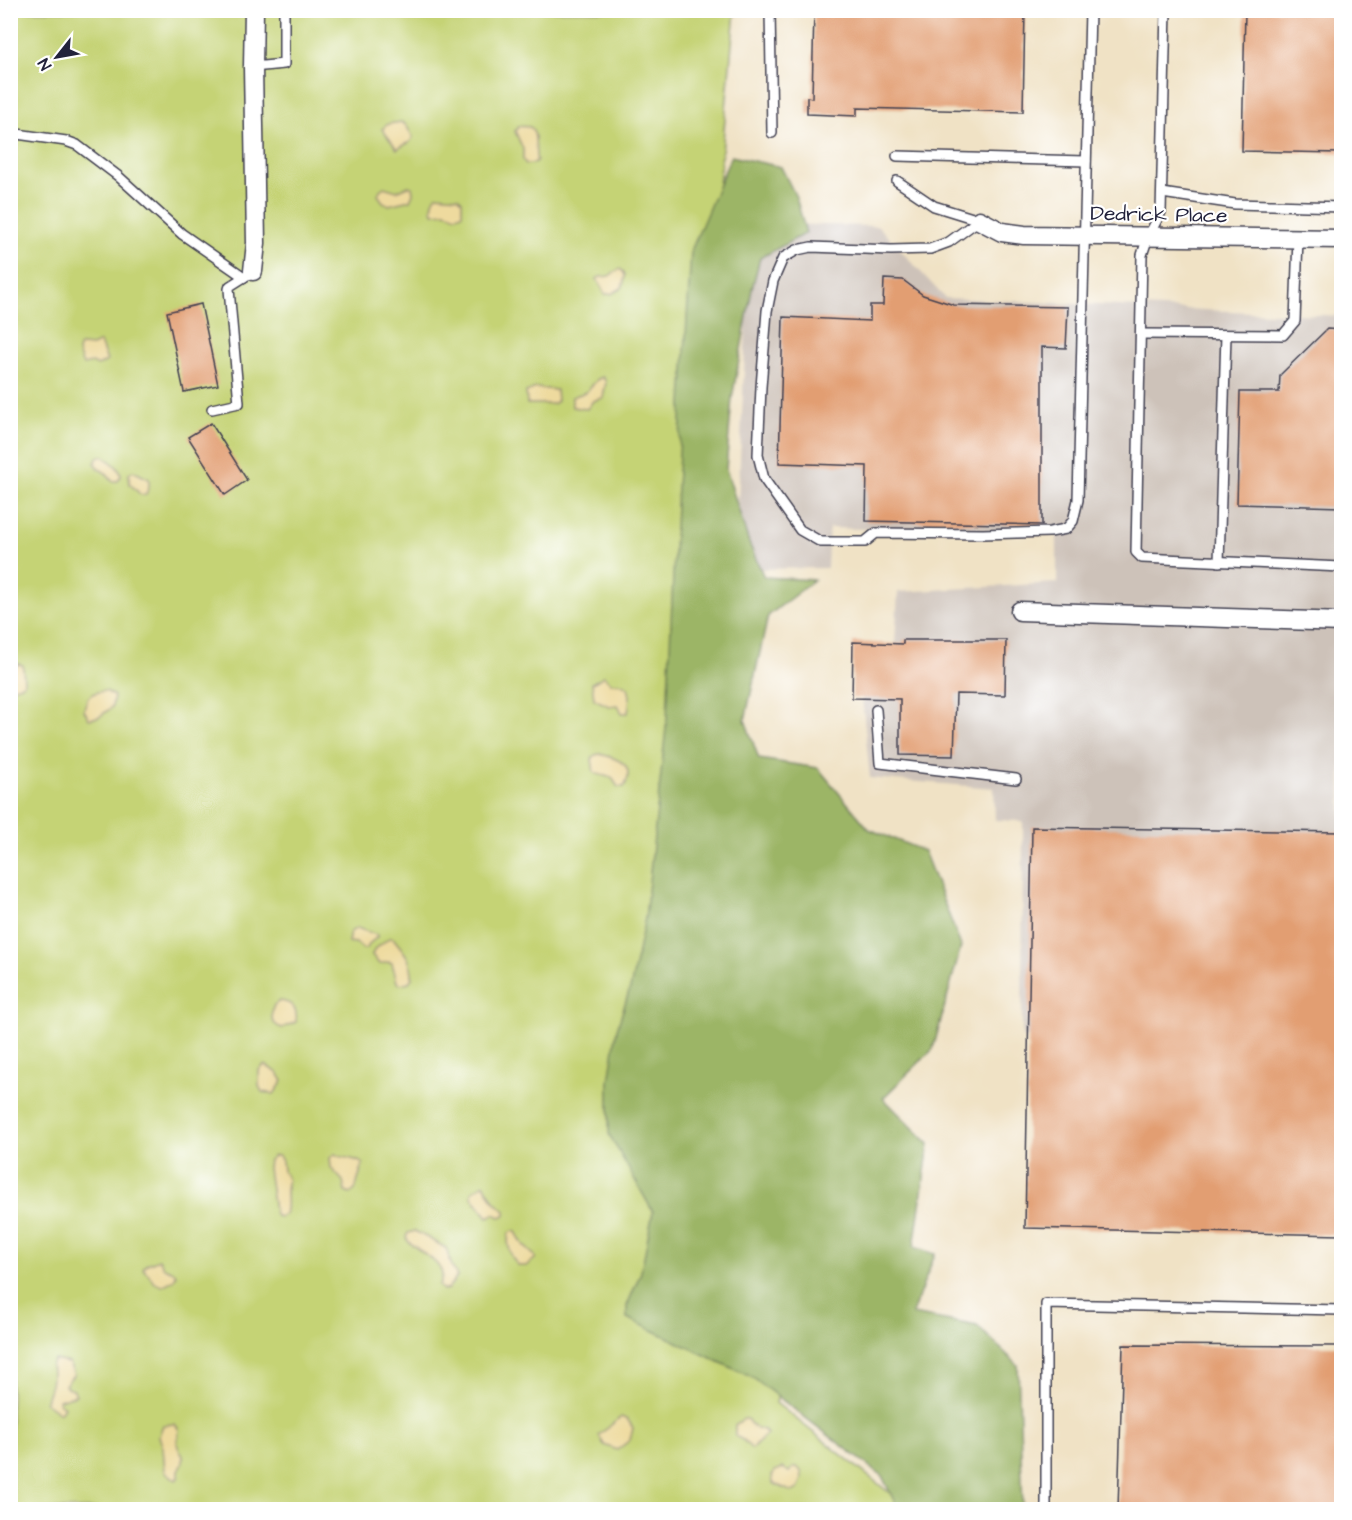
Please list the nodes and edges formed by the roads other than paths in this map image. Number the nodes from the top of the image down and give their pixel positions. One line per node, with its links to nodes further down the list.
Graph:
1 (254, 10): 6 (street)
2 (284, 10): 6 (lane)
3 (770, 10): 8 (lane)
4 (1090, 10): 10 (lane)
5 (1166, 10): 12 (lane)
6 (252, 67): 19 (street)
7 (10, 133): 19 (lane)
8 (772, 133)
9 (897, 156): 10 (lane)
10 (1086, 162): 15 (lane)
11 (897, 181): 14 (lane)
12 (1162, 193): 13 (lane); 16 (lane)
13 (1341, 207)
14 (979, 220): 15 (street, Dedrick Place); 15 (lane)
15 (1085, 236): 16 (street, Dedrick Place)
16 (1148, 237): 17 (street, Dedrick Place); 20 (lane)
17 (1298, 238): 18 (street, Dedrick Place); 21 (lane)
18 (1341, 239)
19 (249, 274): 22 (lane)
20 (1141, 334): 21 (lane); 23 (lane)
21 (1226, 335): 23 (lane)
22 (212, 409)
23 (1219, 562): 24 (lane)
24 (1341, 567)
25 (1020, 611): 26 (street)
26 (1341, 622)
27 (876, 710): 28 (lane)
28 (1016, 779)
29 (1341, 1310): 30 (lane)
30 (1046, 1509)

